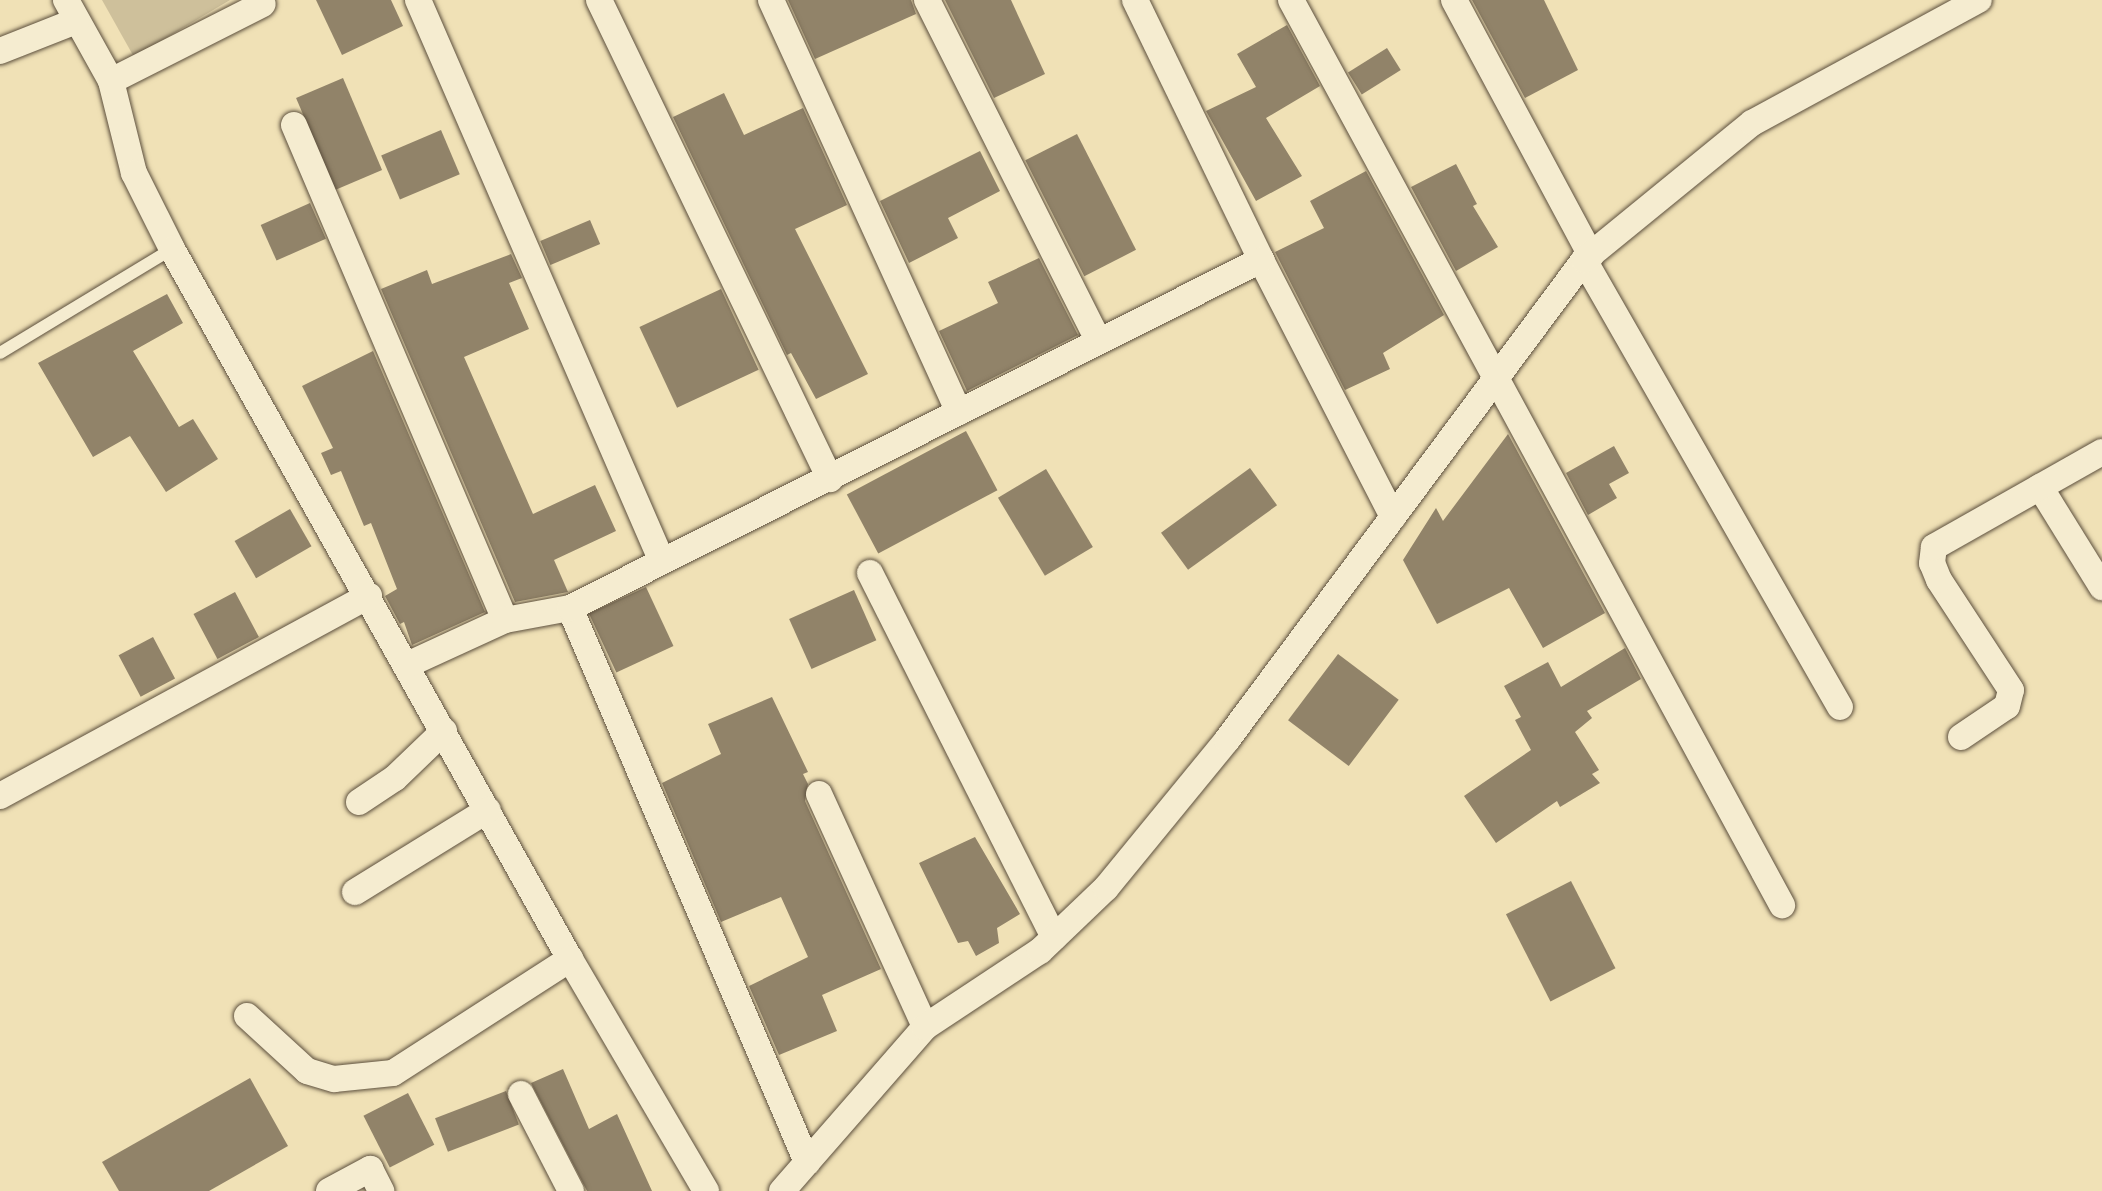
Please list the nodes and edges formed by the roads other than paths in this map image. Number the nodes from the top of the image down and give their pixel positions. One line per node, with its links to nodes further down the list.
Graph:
1 (418, 0): 25 (street)
2 (599, 0): 22 (street)
3 (771, 0): 20 (street)
4 (927, 0): 17 (street)
5 (1135, 0): 16 (street)
6 (1291, 0): 19 (street)
7 (1454, 0): 15 (street)
8 (1979, 0): 15 (street)
9 (265, 1): 12 (street)
10 (71, 10): 11 (street); 12 (street)
11 (0, 51)
12 (111, 81): 14 (street)
13 (294, 125): 30 (street)
14 (172, 249): 18 (lane); 28 (street)
15 (1587, 258): 19 (street); 32 (street)
16 (1261, 260): 17 (street); 24 (street)
17 (1098, 340): 20 (street)
18 (0, 353)
19 (1497, 377): 24 (street); 40 (street)
20 (959, 412): 22 (street)
21 (2102, 452): 23 (street)
22 (830, 479): 25 (street)
23 (2040, 487): 27 (street); 34 (street)
24 (1393, 517): 41 (street)
25 (661, 559): 29 (street)
26 (870, 573): 41 (street)
27 (2102, 587)
28 (369, 596): 31 (street); 36 (street)
29 (570, 608): 30 (street); 46 (street)
30 (505, 620): 31 (street)
31 (407, 666): 33 (street)
32 (1840, 707)
33 (444, 731): 37 (street); 38 (street)
34 (1961, 737)
35 (819, 794): 44 (street)
36 (0, 796)
37 (359, 802)
38 (488, 810): 39 (street); 42 (street)
39 (355, 892)
40 (1782, 905)
41 (1054, 937): 44 (street)
42 (570, 959): 43 (street); 50 (street)
43 (247, 1016)
44 (925, 1027): 46 (street)
45 (521, 1094): 49 (street)
46 (807, 1162): 51 (street)
47 (329, 1191): 48 (street)
48 (382, 1191)
49 (571, 1191)
50 (706, 1191)
51 (782, 1191)

